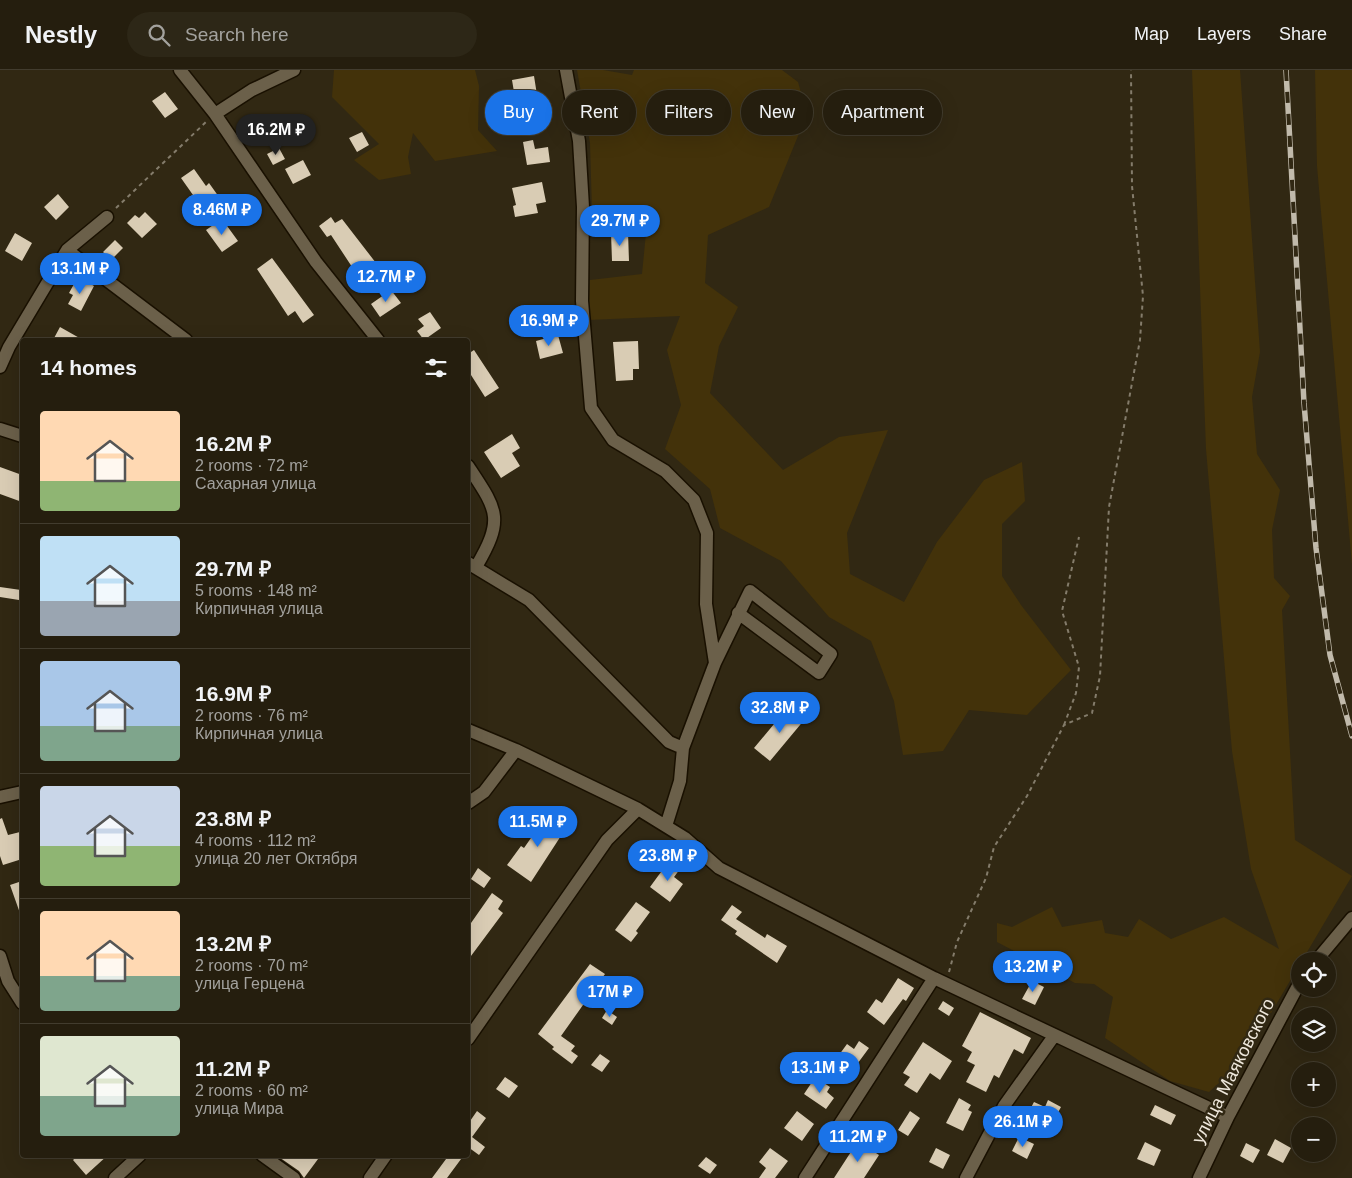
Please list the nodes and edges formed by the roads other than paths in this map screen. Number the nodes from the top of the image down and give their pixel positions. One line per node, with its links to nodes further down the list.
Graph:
1 (180, 70): 4 (street)
2 (294, 70): 4 (street)
3 (566, 70): 15 (street)
4 (215, 114): 8 (street)
5 (107, 217): 6 (street)
6 (67, 250): 7 (street); 9 (street)
7 (183, 338)
8 (376, 338)
9 (0, 367)
10 (0, 429): 11 (street)
11 (20, 435)
12 (470, 469): 13 (street)
13 (472, 565): 17 (street)
14 (738, 613): 14 (street); 15 (street)
15 (715, 663): 17 (street)
16 (470, 731): 18 (street)
17 (683, 748): 23 (street)
18 (516, 750): 21 (street); 22 (street)
19 (20, 792): 20 (street)
20 (0, 797)
21 (470, 802)
22 (638, 809): 23 (street); 30 (street)
23 (666, 826): 27 (street)
24 (1352, 918): 25 (street)
25 (1324, 952)
26 (0, 956): 29 (street)
27 (934, 978): 31 (street); 39 (street)
28 (1292, 997): 32 (street, улица Маяковского)
29 (20, 1001)
30 (470, 1035)
31 (1054, 1036): 32 (street); 40 (street)
32 (1228, 1117): 41 (street, улица Маяковского)
33 (134, 1158): 36 (street)
34 (266, 1158): 37 (street)
35 (384, 1158): 38 (street)
36 (116, 1178)
37 (294, 1178)
38 (370, 1178)
39 (805, 1178)
40 (966, 1178)
41 (1199, 1178)

